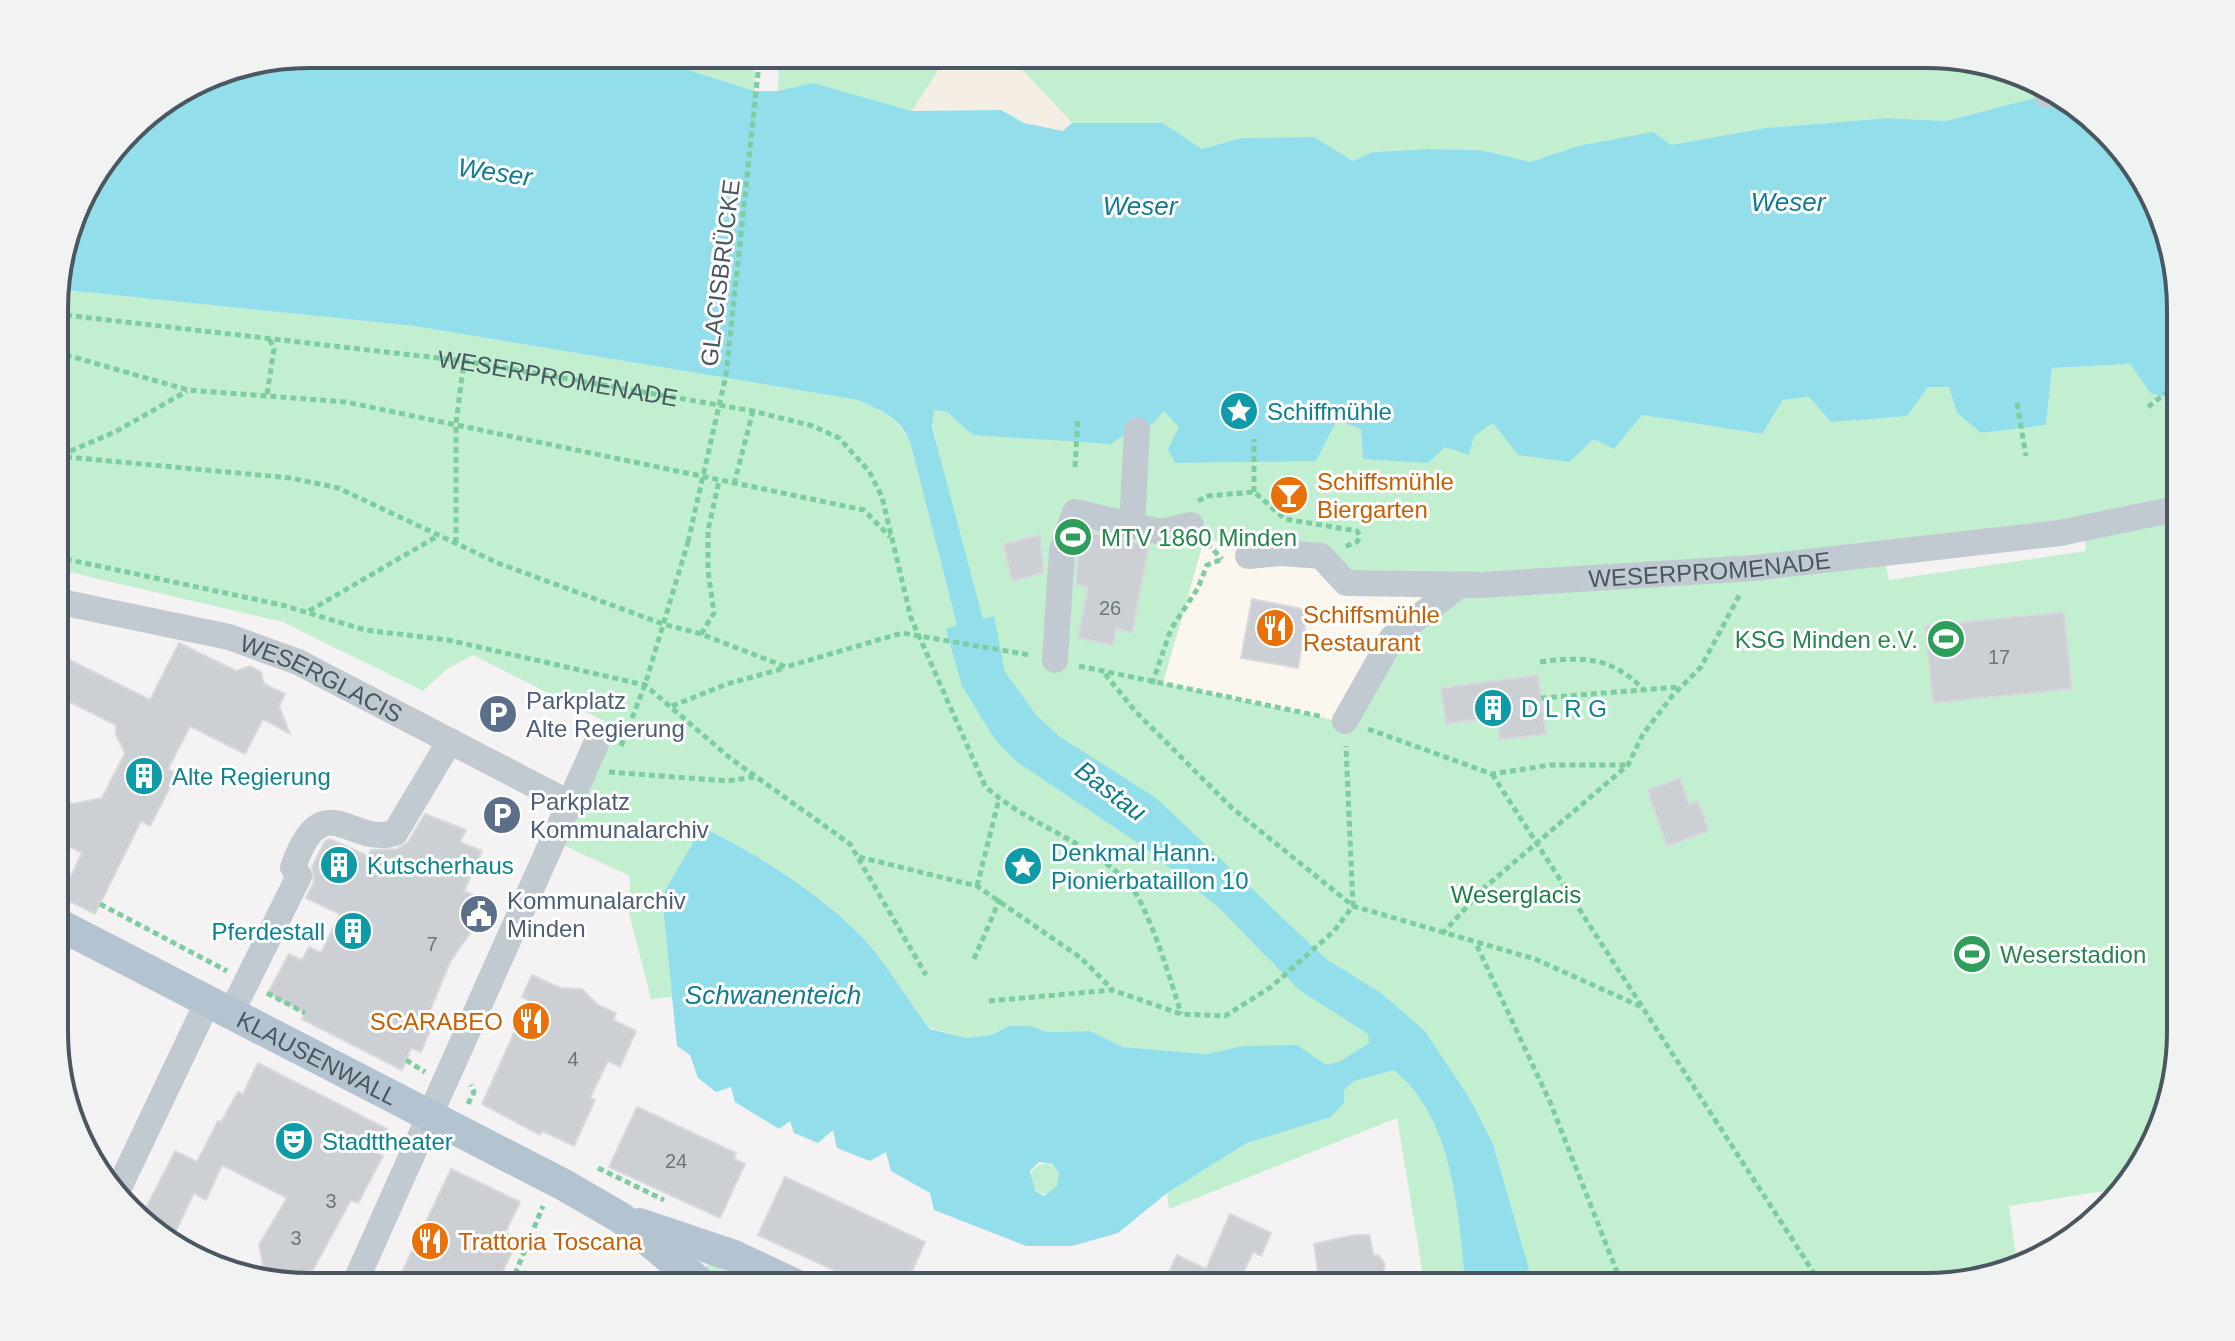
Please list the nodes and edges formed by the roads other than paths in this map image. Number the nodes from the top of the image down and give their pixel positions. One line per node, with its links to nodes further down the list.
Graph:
1 (1137, 430): 3 (street)
2 (2166, 511): 6 (street, WESERPROMENADE)
3 (1132, 525): 4 (street); 8 (street)
4 (1191, 525)
5 (1235, 558): 6 (street, WESERPROMENADE)
6 (1458, 586): 9 (street)
7 (68, 603): 10 (street, WESERGLACIS)
8 (1055, 660)
9 (1345, 721)
10 (450, 741): 12 (street, WESERGLACIS); 14 (street)
11 (610, 751): 12 (street)
12 (569, 803): 15 (street)
13 (68, 929): 14 (main road, KLAUSENWALL)
14 (220, 1007): 15 (main road, KLAUSENWALL); 16 (street)
15 (429, 1113): 17 (main road, KLAUSENWALL); 18 (street)
16 (122, 1183)
17 (665, 1227): 19 (main road, KLAUSENWALL); 20 (main road, KLAUSENWALL)
18 (359, 1273)
19 (696, 1273)
20 (788, 1273)

